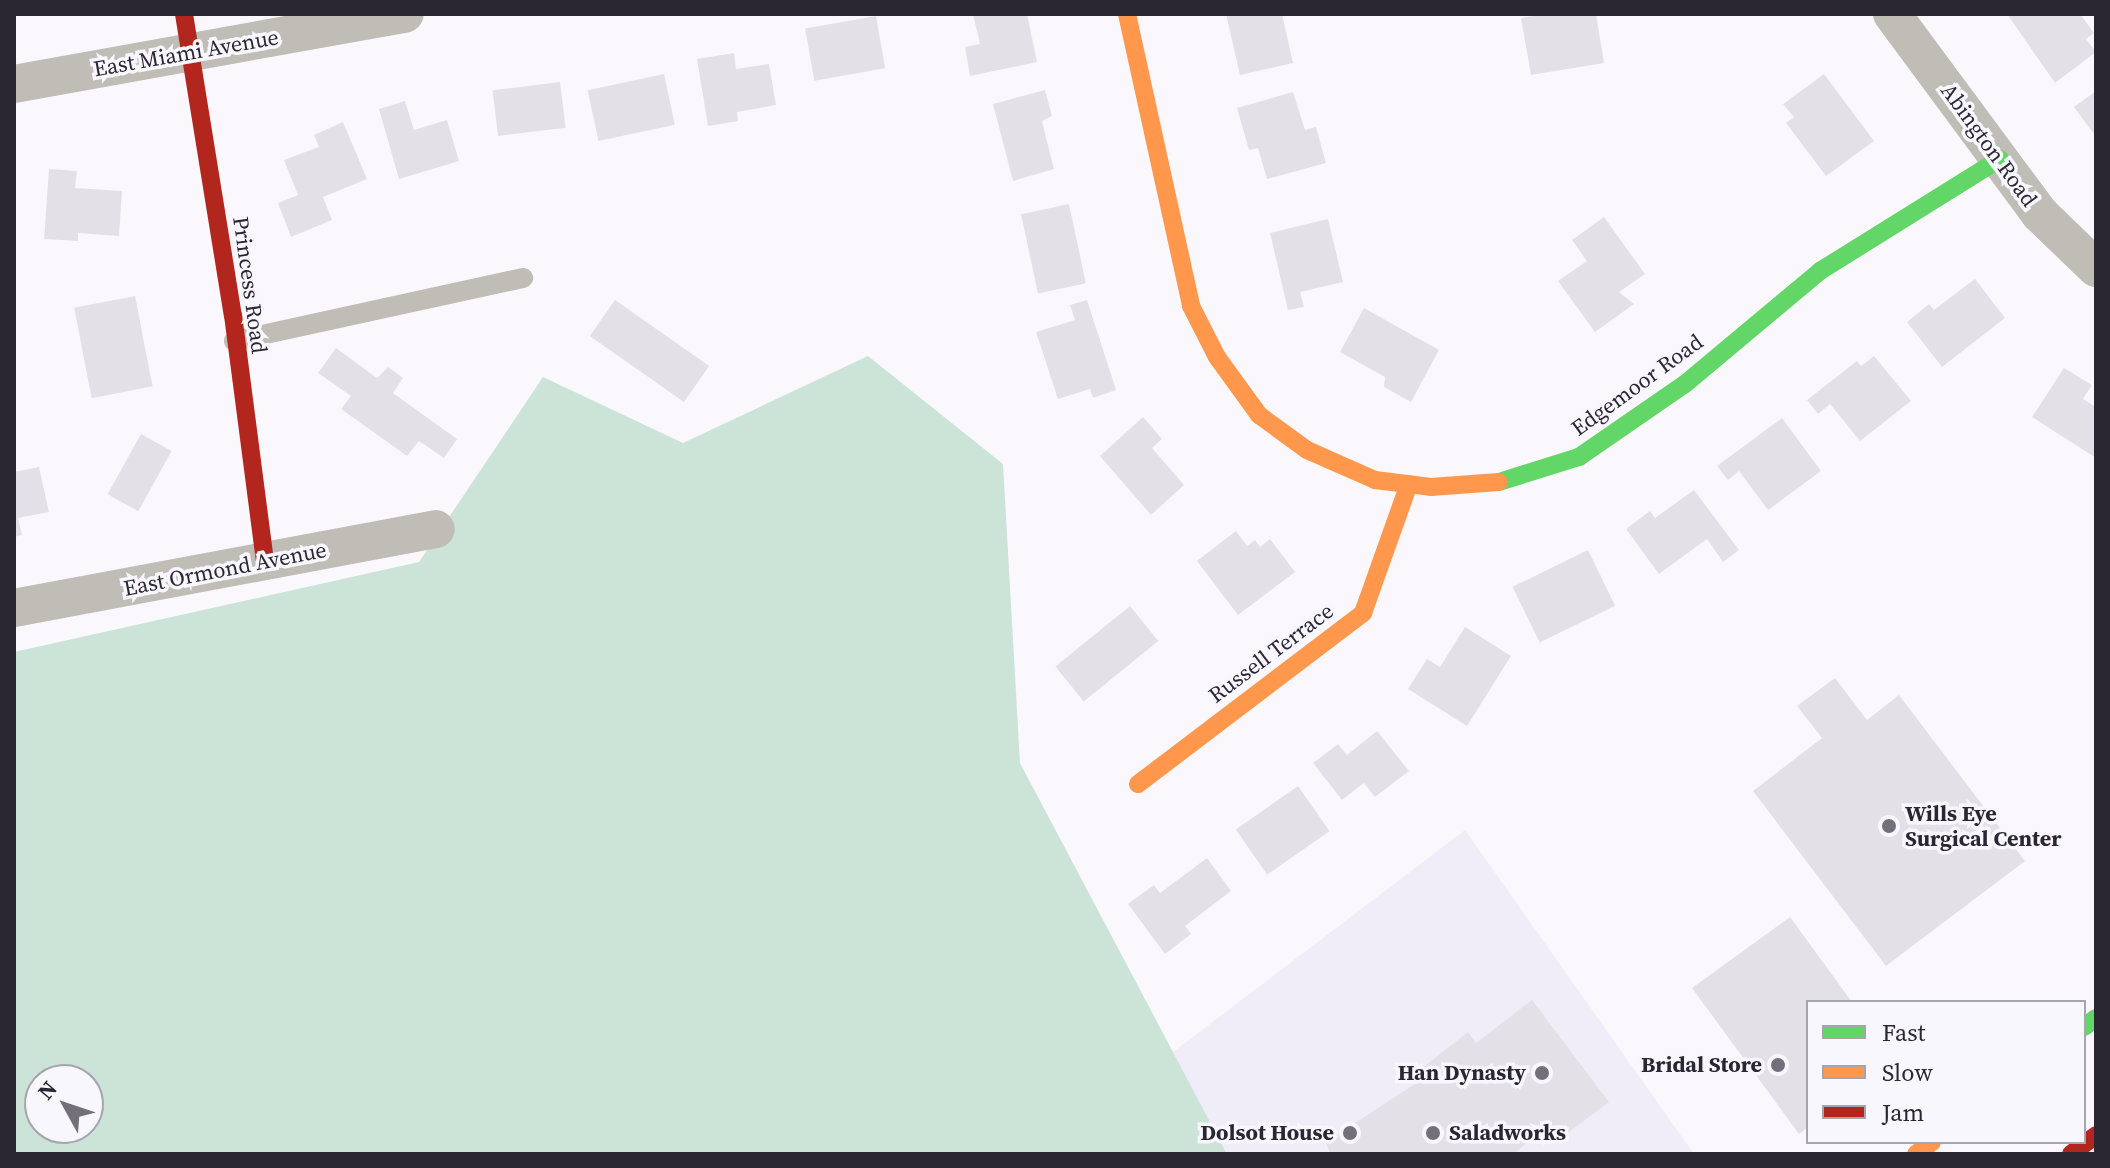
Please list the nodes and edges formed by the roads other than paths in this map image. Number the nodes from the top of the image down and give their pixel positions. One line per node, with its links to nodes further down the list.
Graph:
1 (184, 14): 5 (main road, Princess Road)
2 (405, 14): 5 (street, East Miami Avenue)
3 (1127, 14): 11 (main road, Edgemoor Road)
4 (1892, 14): 7 (street, Abington Road)
5 (190, 52): 6 (street, East Miami Avenue); 10 (main road, Princess Road)
6 (14, 84)
7 (2000, 159): 8 (street, Abington Road); 11 (main road, Edgemoor Road)
8 (2096, 268)
9 (523, 278): 10 (lane)
10 (234, 341): 13 (main road, Princess Road)
11 (1409, 484): 15 (main road, Russell Terrace)
12 (436, 529): 13 (street, East Ormond Avenue)
13 (265, 563): 14 (street, East Ormond Avenue)
14 (14, 608)
15 (1138, 784)

